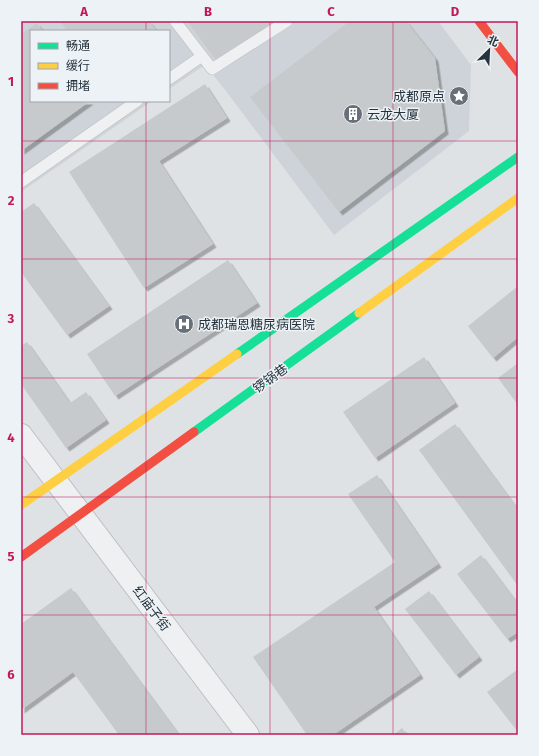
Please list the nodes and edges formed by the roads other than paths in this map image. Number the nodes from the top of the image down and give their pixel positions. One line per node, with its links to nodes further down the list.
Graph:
1 (175, 21): 4 (lane)
2 (287, 21): 4 (lane)
3 (479, 21): 5 (main road)
4 (202, 56): 6 (lane)
5 (518, 72)
6 (170, 78)
7 (136, 102): 9 (lane)
8 (518, 157): 12 (main road)
9 (21, 182)
10 (518, 198): 14 (main road, 锣锅巷)
11 (21, 435): 12 (street, 红庙子街)
12 (56, 482): 13 (main road); 14 (street, 红庙子街)
13 (21, 505)
14 (80, 514): 15 (main road, 锣锅巷); 16 (street, 红庙子街)
15 (21, 557)
16 (248, 735)

